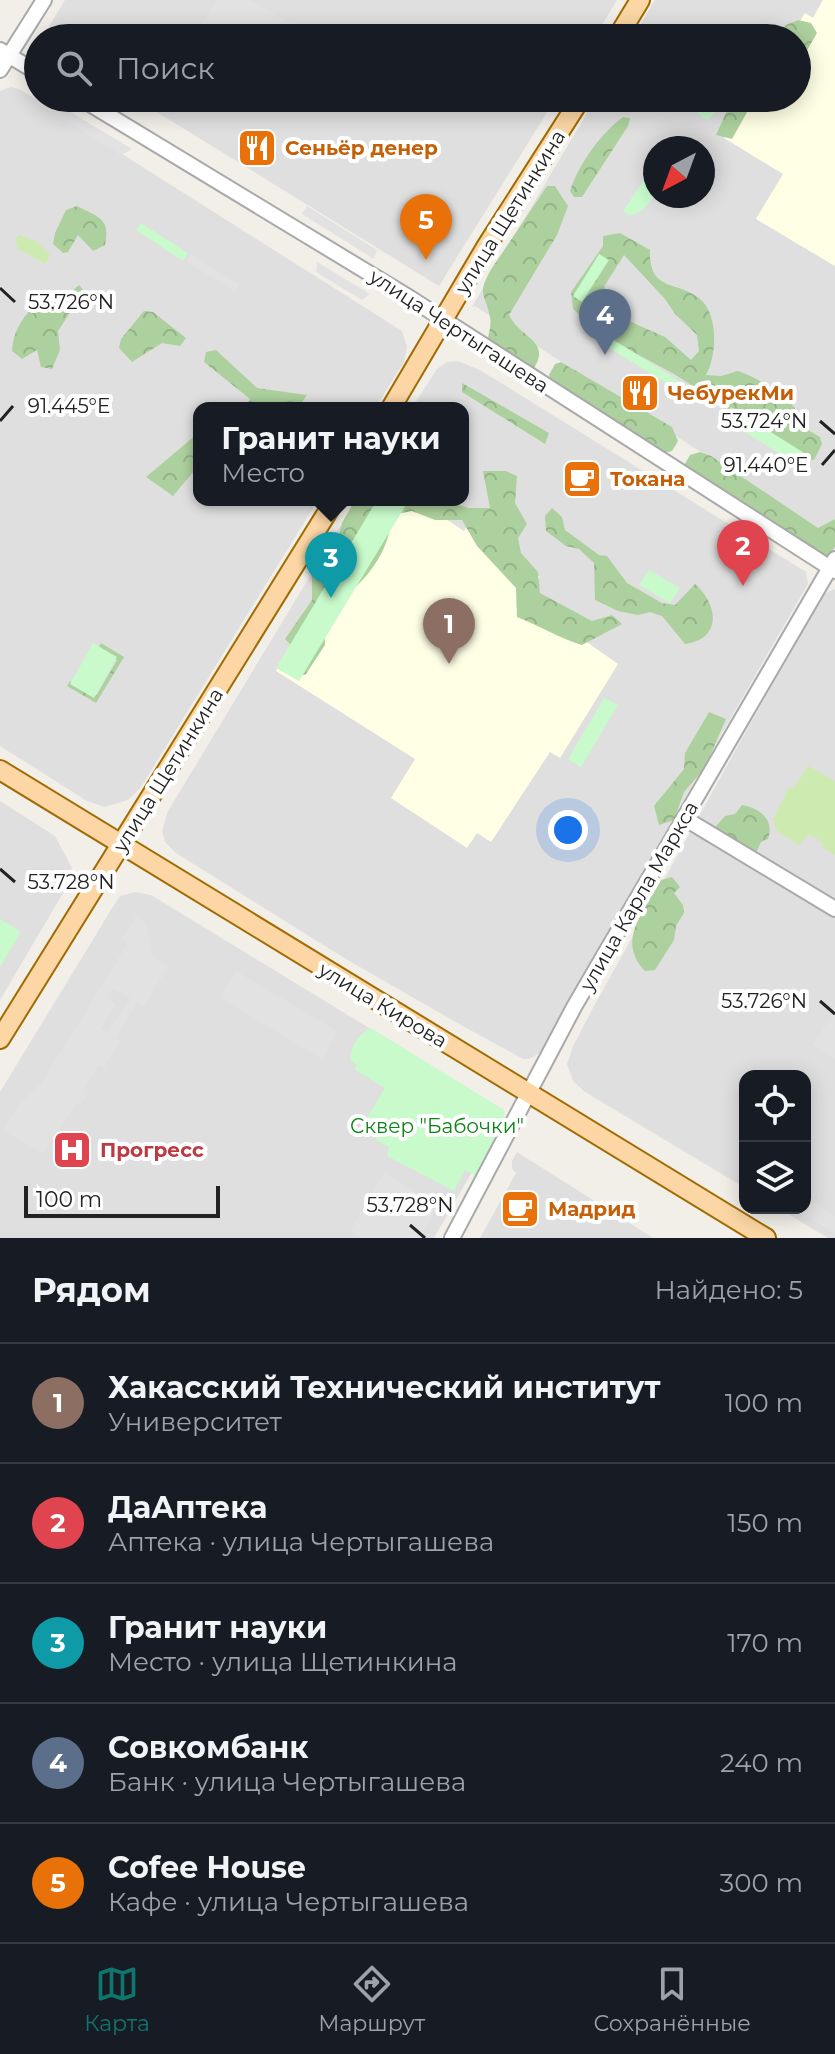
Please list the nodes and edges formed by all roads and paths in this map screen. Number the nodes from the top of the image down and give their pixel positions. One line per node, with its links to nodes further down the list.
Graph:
1 (44, 0): 3 (street)
2 (640, 0): 4 (main road)
3 (26, 24)
4 (625, 24)
5 (24, 26): 6 (street)
6 (4, 53): 7 (street); 8 (street)
7 (24, 65)
8 (0, 70)
9 (103, 112): 11 (street, улица Чертыгашева)
10 (572, 112): 11 (main road, улица Щетинкина)
11 (443, 321): 12 (main road, улица Щетинкина); 14 (street, улица Чертыгашева)
12 (395, 402)
13 (331, 506): 17 (main road, улица Щетинкина)
14 (833, 566): 16 (street, улица Карла Маркса)
15 (0, 770): 17 (main road, улица Кирова)
16 (684, 818): 18 (street); 20 (street, улица Карла Маркса)
17 (121, 844): 19 (main road, улица Щетинкина); 20 (main road, улица Кирова)
18 (835, 909)
19 (0, 1039)
20 (528, 1093): 21 (street, улица Карла Маркса); 22 (main road, улица Кирова)
21 (452, 1238)
22 (766, 1238)

